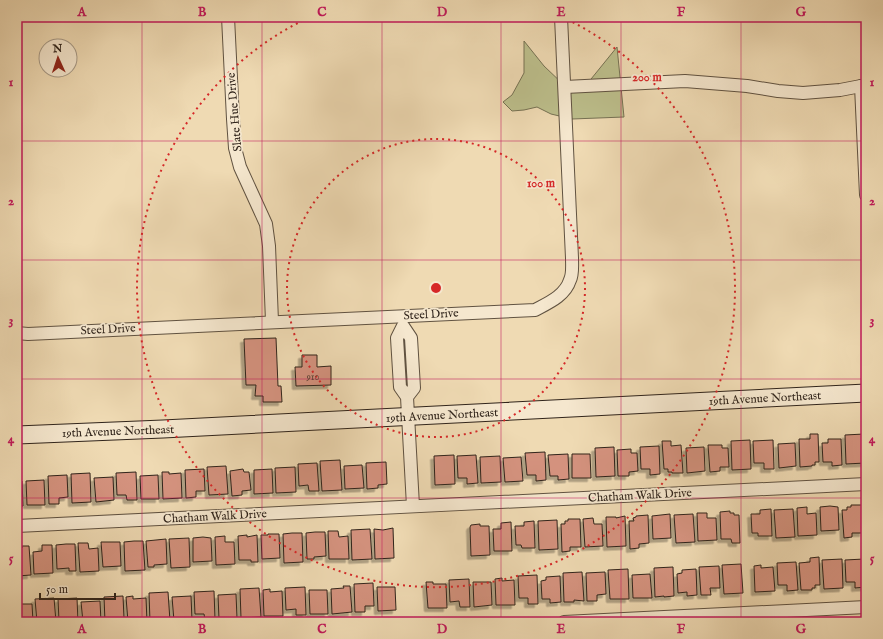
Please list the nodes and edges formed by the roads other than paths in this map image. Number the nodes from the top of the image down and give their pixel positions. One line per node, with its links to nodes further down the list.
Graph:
1 (228, 17): 6 (street, Slate Hue Drive)
2 (561, 17): 4 (street, Steel Drive)
3 (863, 86): 4 (street); 5 (street)
4 (565, 87): 7 (street, Steel Drive)
5 (866, 195)
6 (272, 321): 7 (street, Steel Drive); 8 (street, Steel Drive)
7 (403, 321): 10 (street)
8 (17, 333)
9 (866, 393): 10 (street, 19th Avenue Northeast)
10 (408, 417): 11 (street, 19th Avenue Northeast); 13 (street)
11 (17, 435)
12 (866, 484): 13 (street, Chatham Walk Drive)
13 (413, 506): 14 (street, Chatham Walk Drive)
14 (17, 526)
15 (866, 607): 16 (street)
16 (755, 617): 17 (street)
17 (564, 622)

